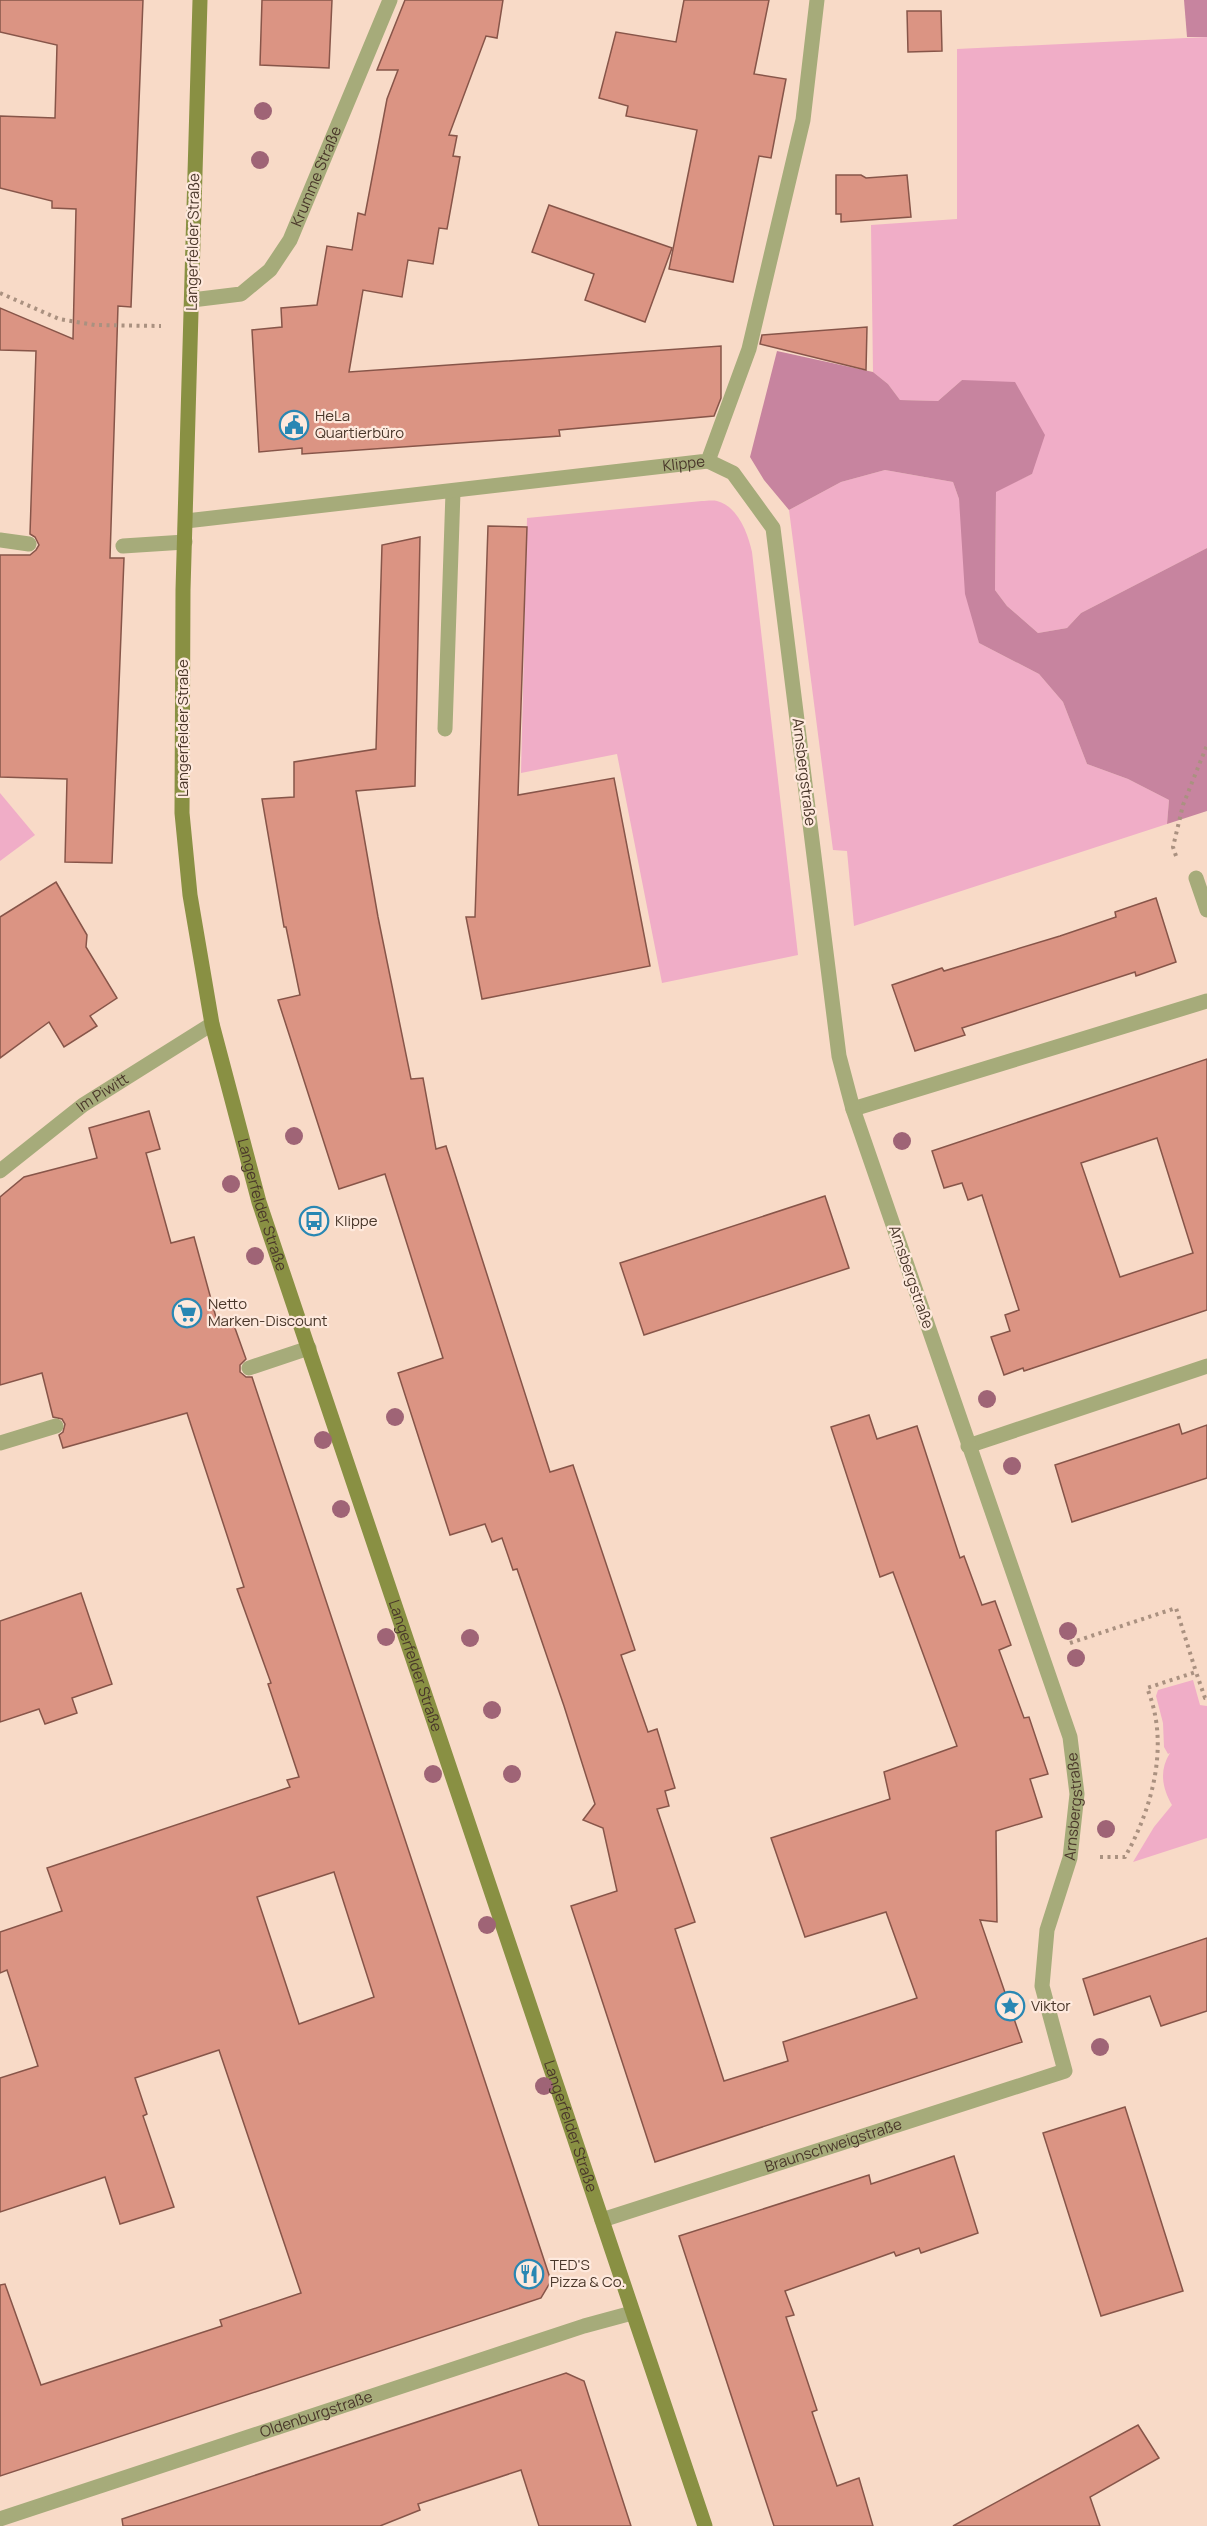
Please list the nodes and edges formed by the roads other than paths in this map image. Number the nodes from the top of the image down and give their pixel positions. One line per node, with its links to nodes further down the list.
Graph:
1 (200, 0): 4 (main road, Langerfelder Straße)
2 (390, 0): 4 (street, Krumme Straße)
3 (817, 0): 5 (street, Klippe)
4 (192, 300): 7 (main road, Langerfelder Straße)
5 (708, 462): 6 (street, Klippe); 17 (street, Arnsbergstraße)
6 (453, 492): 7 (street, Klippe); 12 (street)
7 (186, 521): 9 (main road, Langerfelder Straße)
8 (0, 540): 10 (street)
9 (185, 542): 11 (street); 16 (main road, Langerfelder Straße)
10 (29, 544)
11 (123, 546)
12 (445, 729)
13 (1196, 878): 14 (street)
14 (1207, 910)
15 (1207, 1001): 17 (street)
16 (212, 1024): 18 (street, Im Piwitt); 19 (main road, Langerfelder Straße)
17 (853, 1108): 24 (street, Arnsbergstraße)
18 (0, 1171)
19 (309, 1348): 21 (street); 26 (main road, Langerfelder Straße)
20 (1207, 1366): 24 (street)
21 (249, 1368)
22 (56, 1426): 23 (street)
23 (0, 1443)
24 (968, 1446): 25 (street, Arnsbergstraße)
25 (1065, 2071): 26 (street, Braunschweigstraße)
26 (603, 2220): 27 (main road, Langerfelder Straße)
27 (632, 2313): 28 (street, Oldenburgstraße); 29 (main road, Langerfelder Straße)
28 (0, 2519)
29 (705, 2526)

